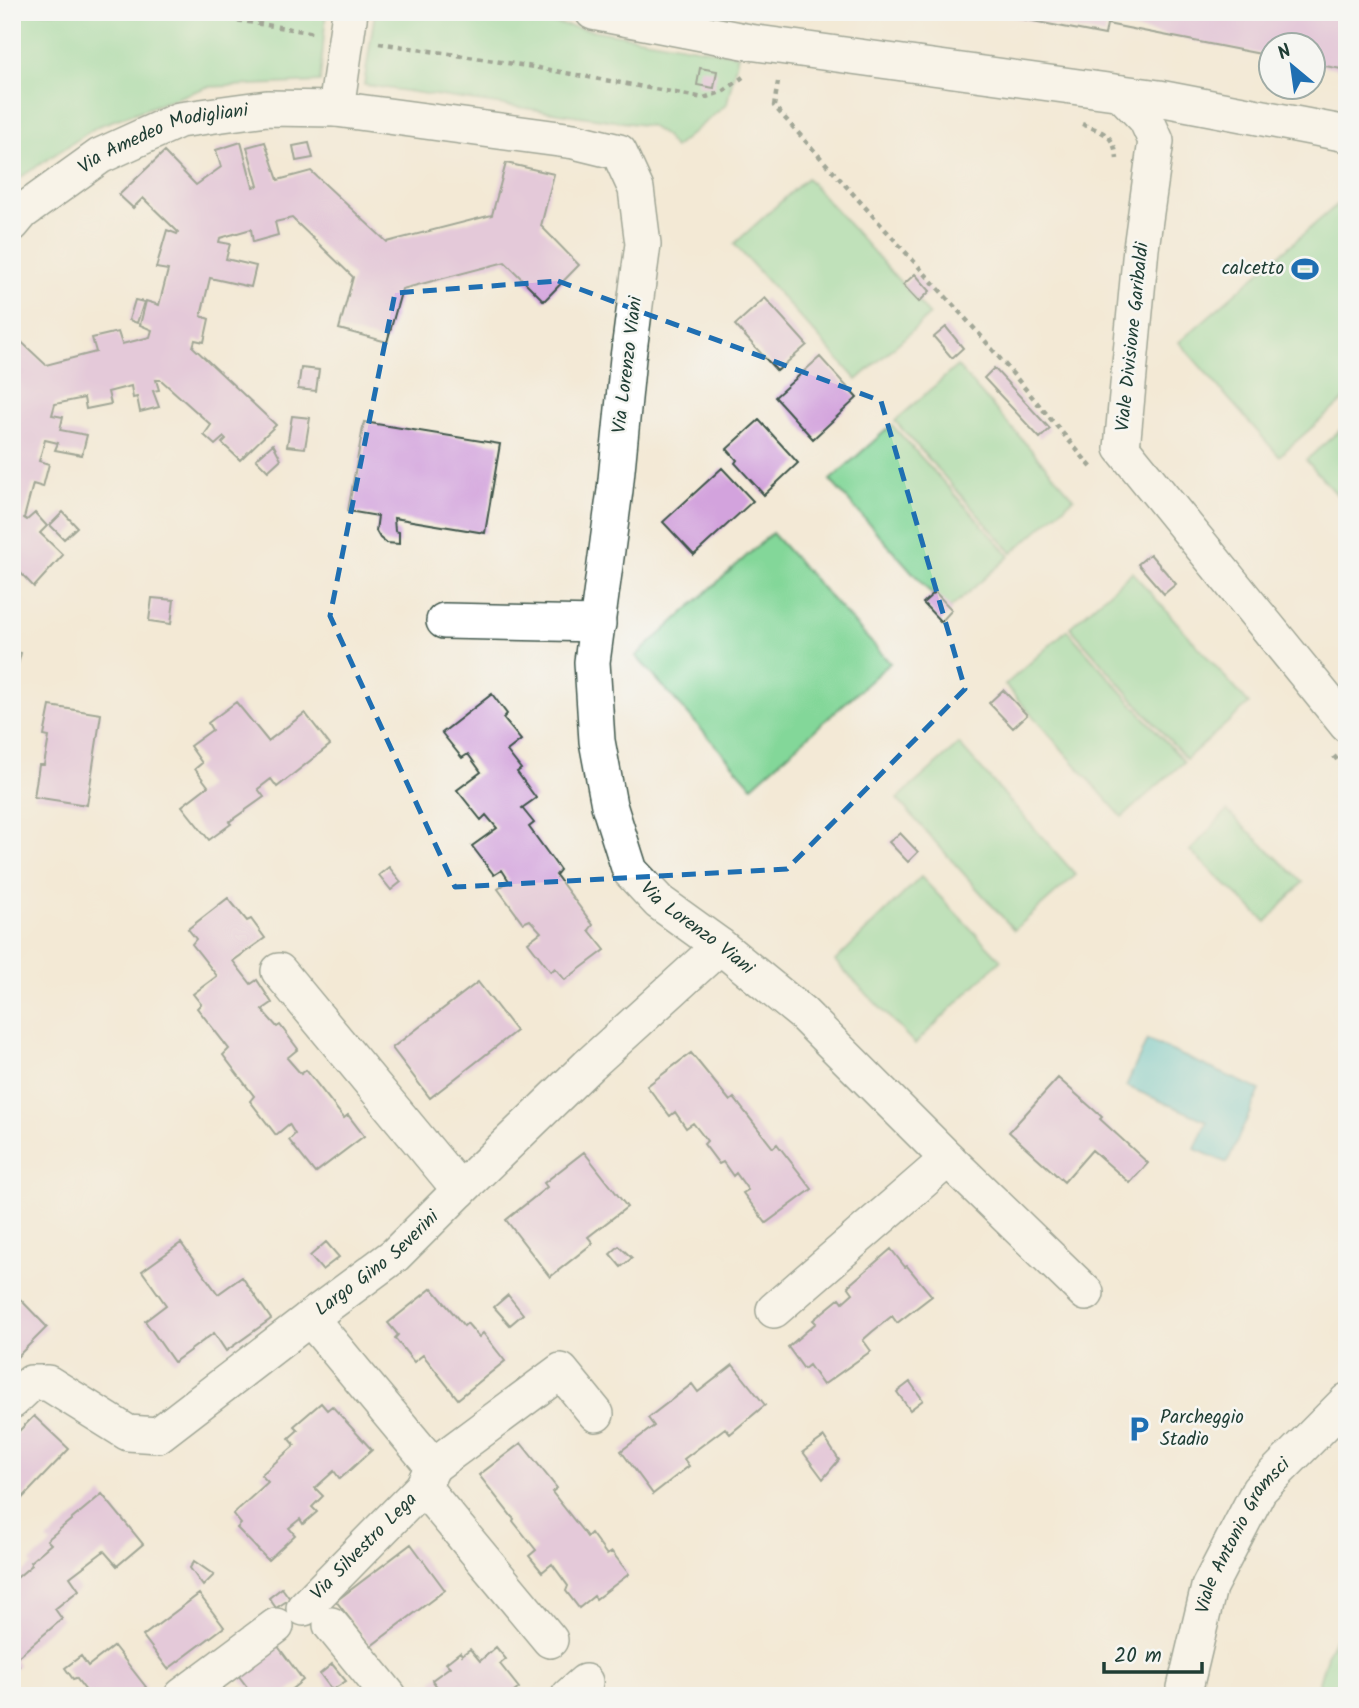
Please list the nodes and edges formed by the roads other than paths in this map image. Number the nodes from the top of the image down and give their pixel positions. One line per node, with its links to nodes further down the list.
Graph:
1 (593, 12): 2 (street)
2 (656, 18): 4 (street)
3 (348, 29): 5 (street)
4 (1121, 93): 6 (street); 8 (street)
5 (335, 109): 9 (street, Via Amedeo Modigliani); 10 (street, Via Amedeo Modigliani)
6 (1219, 109): 7 (street); 8 (street)
7 (1347, 134)
8 (1156, 141): 13 (street, Viale Divisione Garibaldi)
9 (636, 189): 12 (street, Via Lorenzo Viani)
10 (12, 224)
11 (444, 621): 12 (street)
12 (598, 624): 14 (street, Via Lorenzo Viani)
13 (1337, 736)
14 (720, 946): 16 (street, Via Lorenzo Viani); 17 (street, Largo Gino Severini)
15 (279, 971): 17 (street)
16 (948, 1159): 18 (street, Via Lorenzo Viani); 19 (street)
17 (460, 1190): 20 (street, Largo Gino Severini)
18 (1086, 1293)
19 (774, 1310)
20 (310, 1318): 21 (street); 24 (street, Largo Gino Severini)
21 (12, 1401)
22 (1347, 1401): 29 (street, Viale Antonio Gramsci)
23 (596, 1414): 24 (street)
24 (428, 1477): 25 (street, Via Silvestro Lega); 26 (street, Largo Gino Severini)
25 (304, 1620): 27 (street, Via Silvestro Lega); 28 (street)
26 (550, 1640)
27 (182, 1696)
28 (389, 1696)
29 (1184, 1696)

